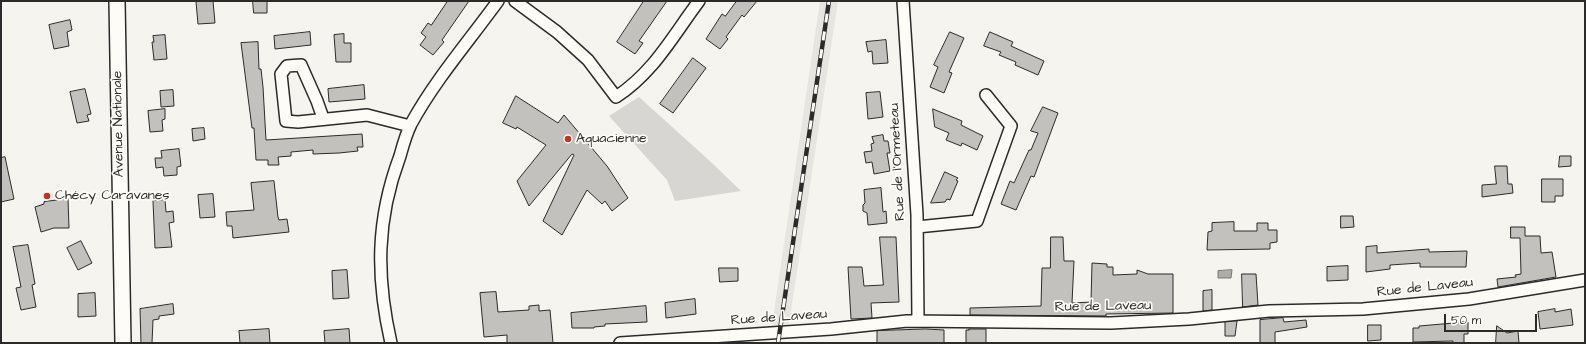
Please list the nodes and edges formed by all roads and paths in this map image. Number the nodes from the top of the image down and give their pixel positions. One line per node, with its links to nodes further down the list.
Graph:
1 (117, 1): 12 (main road, Avenue Nationale)
2 (498, 1): 8 (street)
3 (515, 1): 4 (street)
4 (699, 1)
5 (902, 1): 9 (street, Rue de l'Ormeteau)
6 (986, 95): 9 (street)
7 (323, 118): 7 (street); 8 (street)
8 (410, 126): 13 (street)
9 (917, 227): 11 (street, Rue de l'Ormeteau)
10 (1585, 280): 11 (street, Rue de Laveau)
11 (918, 321): 14 (street, Rue de Laveau)
12 (123, 343)
13 (390, 343)
14 (620, 343)

